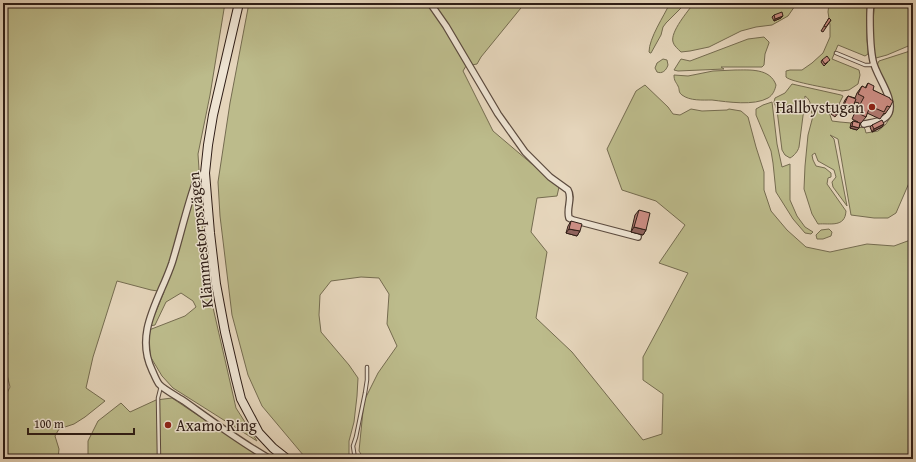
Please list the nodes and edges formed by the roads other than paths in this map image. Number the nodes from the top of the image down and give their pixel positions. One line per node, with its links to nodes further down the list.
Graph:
1 (239, 3): 7 (street, Klämmestorpsvägen)
2 (430, 3): 8 (street)
3 (871, 3): 5 (street)
4 (836, 53): 5 (lane)
5 (874, 64): 6 (street)
6 (864, 124)
7 (205, 172): 10 (street); 13 (street, Klämmestorpsvägen)
8 (638, 237)
9 (367, 367): 14 (lane)
10 (161, 386): 11 (lane); 12 (street)
11 (159, 459)
12 (270, 459)
13 (286, 459)
14 (355, 459)

